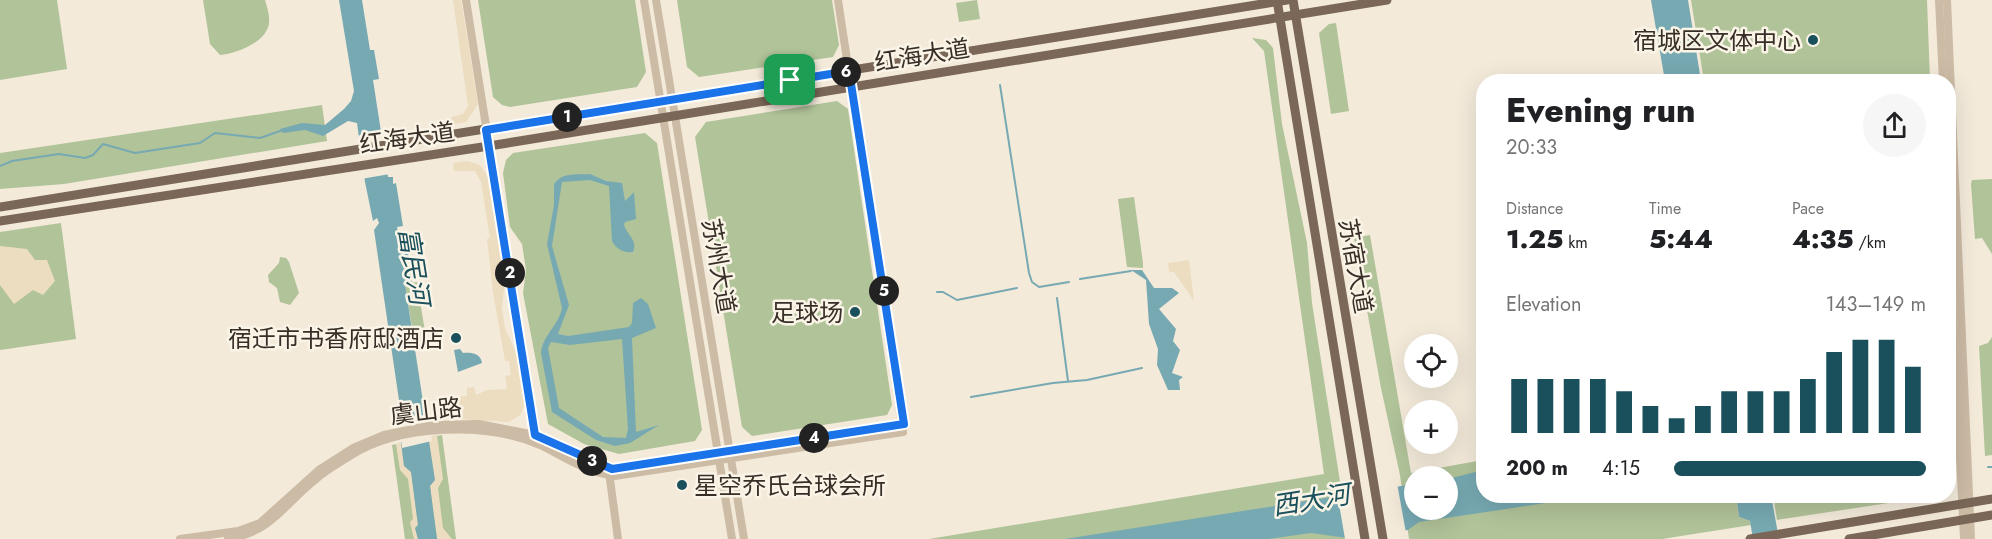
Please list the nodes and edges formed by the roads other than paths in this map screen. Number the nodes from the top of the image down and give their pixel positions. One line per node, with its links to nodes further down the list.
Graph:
1 (466, 0): 20 (street)
2 (644, 0): 17 (street, 苏州大道)
3 (656, 0): 16 (street, 苏州大道)
4 (838, 0): 12 (street)
5 (1293, 0): 10 (main road, 苏宿大道)
6 (1387, 0): 10 (main road, 红海大道)
7 (1939, 0): 13 (street)
8 (1947, 0): 14 (street)
9 (1280, 1): 11 (main road, 苏宿大道); 12 (main road, 红海大道)
10 (1296, 15): 11 (main road, 红海大道); 44 (main road, 苏宿大道)
11 (1280, 18): 15 (main road, 红海大道); 43 (main road, 苏宿大道)
12 (849, 71): 15 (street); 16 (main road, 红海大道)
13 (1943, 74)
14 (1950, 74)
15 (852, 86): 18 (main road, 红海大道); 29 (street, 虞山路)
16 (671, 99): 17 (main road, 红海大道); 18 (street, 苏州大道)
17 (660, 101): 19 (street, 苏州大道); 20 (main road, 红海大道)
18 (674, 115): 19 (main road, 红海大道); 29 (street, 苏州大道)
19 (662, 117): 21 (main road, 红海大道); 30 (street, 苏州大道)
20 (486, 130): 21 (street); 22 (main road, 红海大道)
21 (489, 146): 23 (main road, 红海大道); 27 (street)
22 (0, 207)
23 (0, 221)
24 (1956, 238): 33 (street)
25 (1956, 339): 33 (street)
26 (428, 429): 27 (street, 虞山路); 28 (street, 虞山路); 31 (street, 虞山路)
27 (535, 435): 31 (street, 虞山路)
28 (385, 438): 38 (street, 虞山路); 39 (street, 虞山路)
29 (731, 454): 30 (street, 虞山路); 42 (street, 苏州大道)
30 (719, 456): 31 (street, 虞山路); 41 (street, 苏州大道)
31 (609, 471): 40 (street)
32 (1992, 499): 33 (main road)
33 (1966, 503): 34 (main road); 36 (street)
34 (1911, 512): 37 (main road); 45 (main road)
35 (1992, 515): 36 (main road)
36 (1967, 519): 37 (main road); 47 (street); 48 (street)
37 (1912, 528): 46 (main road)
38 (180, 539)
39 (228, 539)
40 (618, 539)
41 (732, 539)
42 (744, 539)
43 (1365, 539)
44 (1383, 539)
45 (1750, 539)
46 (1849, 539)
47 (1964, 539)
48 (1971, 539)

